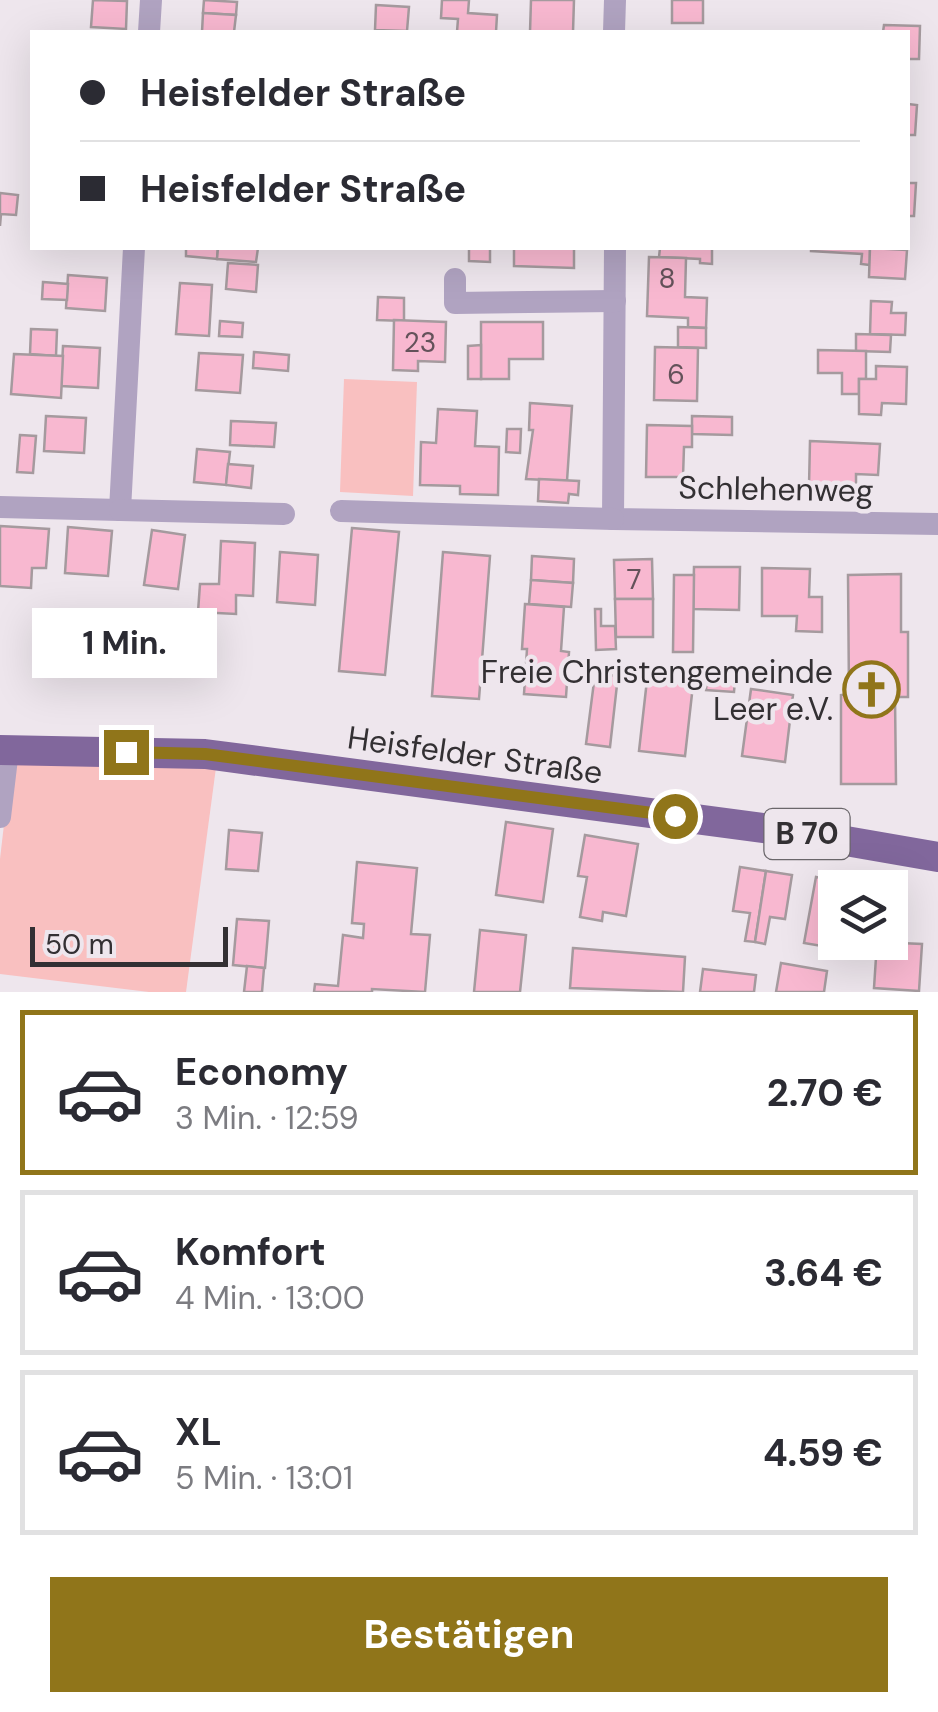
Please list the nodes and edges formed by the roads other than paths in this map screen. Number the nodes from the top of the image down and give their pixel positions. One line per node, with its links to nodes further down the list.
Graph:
1 (151, 0): 3 (street)
2 (615, 0): 4 (street)
3 (149, 30)
4 (614, 30)
5 (134, 250): 10 (street)
6 (614, 250): 8 (street)
7 (455, 279): 8 (street)
8 (615, 302): 13 (street)
9 (0, 506): 10 (street)
10 (120, 510): 12 (street)
11 (341, 511): 13 (street, Schlehenweg)
12 (284, 514)
13 (613, 519): 14 (street, Schlehenweg)
14 (938, 524)
15 (4, 750): 16 (street); 17 (main road, Heisfelder Straße / B 70)
16 (0, 817)
17 (938, 857)

